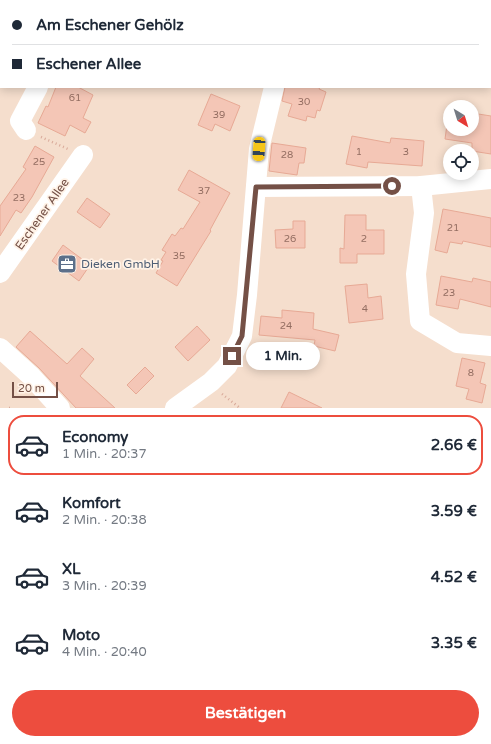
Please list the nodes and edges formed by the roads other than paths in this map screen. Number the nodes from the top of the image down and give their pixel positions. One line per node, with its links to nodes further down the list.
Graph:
1 (36, 88): 3 (street)
2 (274, 88): 7 (street)
3 (26, 130)
4 (83, 155): 8 (street, Eschener Allee)
5 (491, 179): 6 (street)
6 (421, 186): 7 (street); 9 (street)
7 (256, 187): 12 (street)
8 (0, 273)
9 (491, 346)
10 (0, 348): 11 (street)
11 (60, 408)
12 (175, 408)

